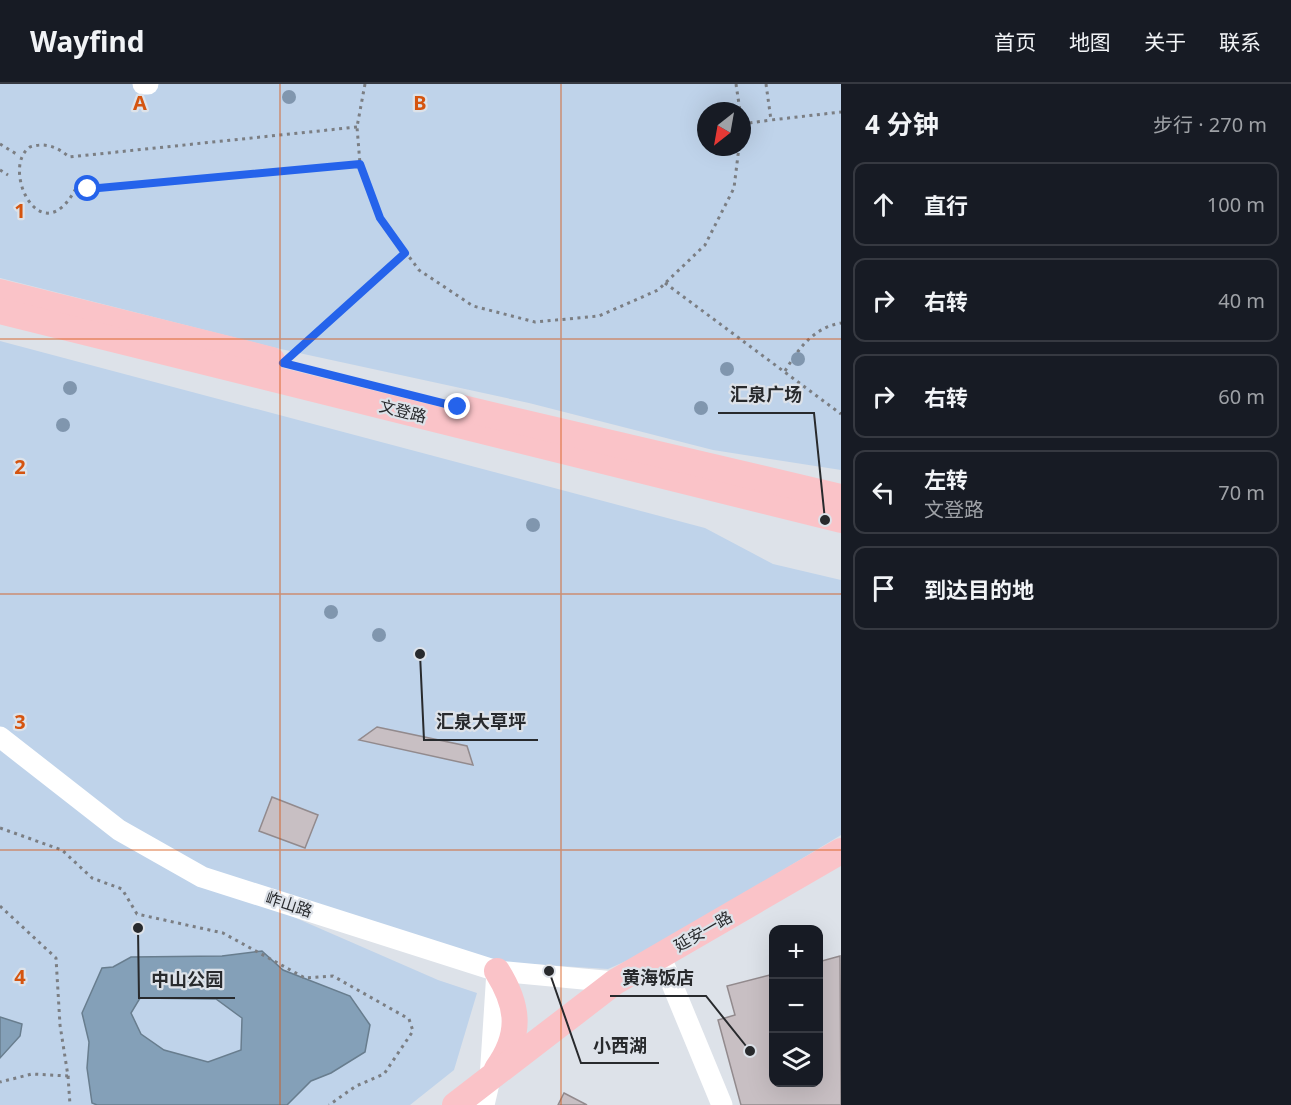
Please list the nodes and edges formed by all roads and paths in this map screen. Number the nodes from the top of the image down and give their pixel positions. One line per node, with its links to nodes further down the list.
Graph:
1 (142, 84): 2 (street)
2 (148, 84)
3 (365, 84): 10 (path)
4 (736, 84): 6 (path)
5 (766, 84): 8 (path)
6 (739, 102)
7 (841, 112): 8 (path)
8 (771, 120): 9 (path)
9 (751, 123)
10 (357, 127): 12 (path); 14 (path)
11 (0, 144): 12 (path)
12 (18, 155): 16 (path)
13 (738, 156): 20 (path)
14 (360, 164): 18 (path); 19 (path)
15 (0, 170): 16 (path)
16 (8, 175): 17 (path)
17 (9, 186)
18 (30, 210)
19 (405, 253): 20 (path); 24 (path)
20 (665, 283): 25 (path)
21 (0, 292): 24 (main road, 文登路)
22 (0, 311): 28 (main road, 文登路)
23 (841, 323): 25 (path)
24 (283, 363): 27 (main road, 文登路)
25 (785, 371): 26 (path)
26 (841, 414)
27 (841, 497)
28 (841, 520)
29 (0, 737): 34 (street, 岞山路)
30 (0, 828): 40 (path)
31 (841, 851): 33 (main road, 延安一路)
32 (0, 906): 36 (path)
33 (660, 955): 35 (main road, 延安一路); 43 (street)
34 (497, 970): 35 (street, 岞山路); 37 (main road)
35 (615, 982): 37 (main road, 延安一路)
36 (68, 1076): 38 (path); 39 (path)
37 (490, 1079): 41 (main road, 延安一路); 42 (street)
38 (0, 1082)
39 (70, 1105)
40 (329, 1105)
41 (455, 1105)
42 (484, 1105)
43 (722, 1105)

